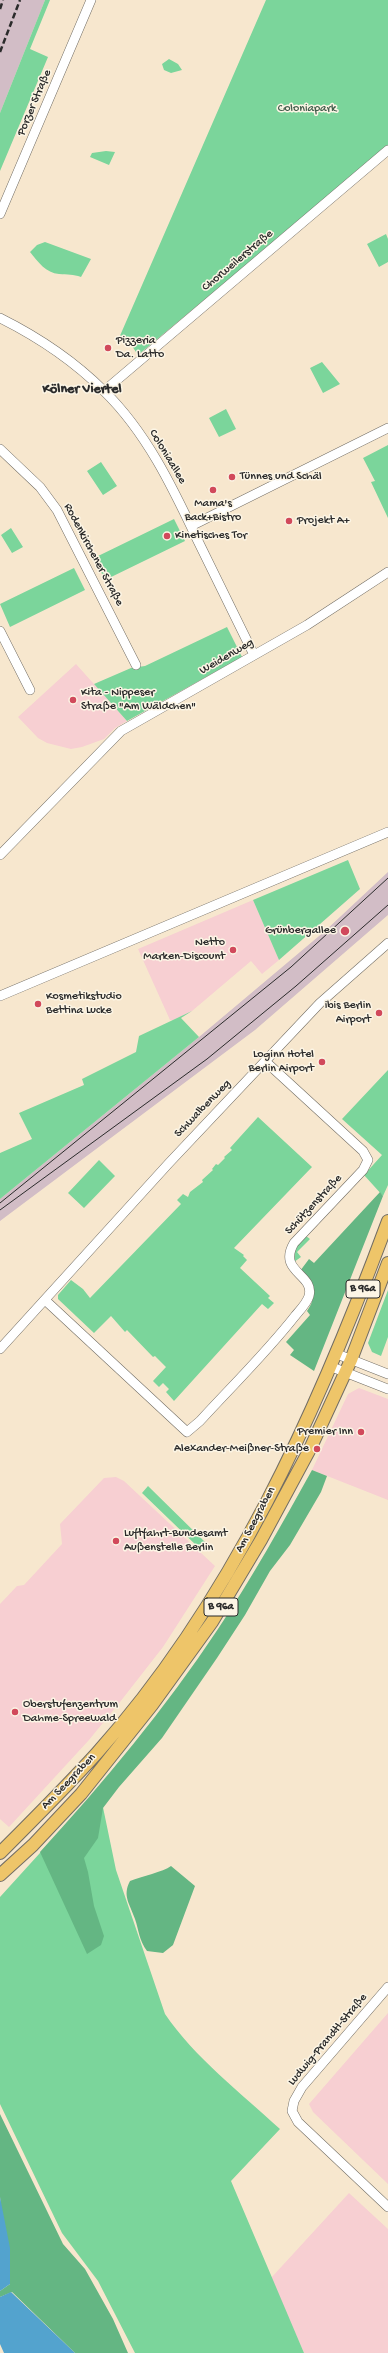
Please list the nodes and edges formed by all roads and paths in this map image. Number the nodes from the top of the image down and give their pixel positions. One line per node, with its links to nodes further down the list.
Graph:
1 (91, 0): 3 (street, Porzer Straße)
2 (388, 150): 5 (street, Chorweilerstraße)
3 (0, 214)
4 (0, 318): 5 (street, Coloniaallee)
5 (104, 391): 8 (street, Coloniaallee)
6 (388, 428): 8 (street)
7 (0, 448): 12 (street, Rodenkirchener Straße)
8 (191, 526): 11 (street, Coloniaallee)
9 (388, 572): 11 (street, Weidenweg)
10 (0, 631): 13 (street)
11 (254, 655): 15 (street, Weidenweg)
12 (136, 665)
13 (30, 690)
14 (388, 832): 17 (street)
15 (0, 856)
16 (388, 943): 18 (street, Schwalbenweg)
17 (0, 996)
18 (265, 1061): 21 (street, Schwalbenweg); 21 (street, Schützenstraße)
19 (388, 1222): 23 (main road, Am Seegraben / B 96a)
20 (388, 1263): 24 (main road, Am Seegraben / B 96a)
21 (45, 1300): 22 (street, Schwalbenweg)
22 (0, 1349)
23 (337, 1354): 24 (street); 25 (main road, Am Seegraben / B 96a)
24 (351, 1360): 26 (main road, Am Seegraben / B 96a); 27 (street)
25 (332, 1367): 26 (street); 29 (main road, Am Seegraben / B 96a)
26 (346, 1372): 28 (street); 30 (main road, Am Seegraben / B 96a)
27 (388, 1374)
28 (388, 1389)
29 (1, 1849): 30 (street)
30 (15, 1861): 31 (main road, Am Seegraben / B 96a)
31 (0, 1875)
32 (388, 1987): 33 (street, Ludwig-Prandtl-Straße)
33 (388, 2207)

